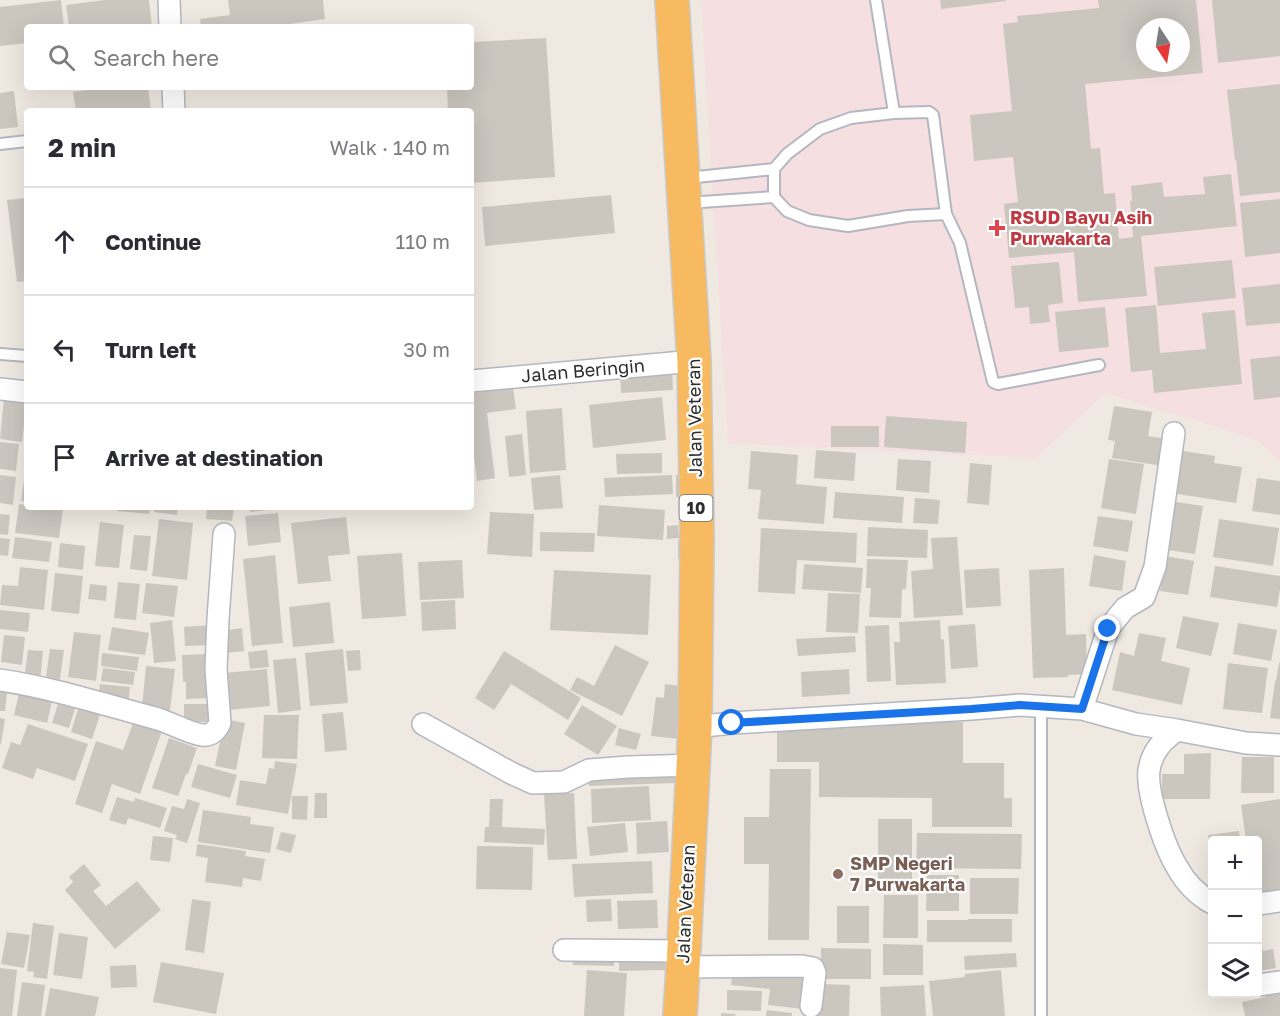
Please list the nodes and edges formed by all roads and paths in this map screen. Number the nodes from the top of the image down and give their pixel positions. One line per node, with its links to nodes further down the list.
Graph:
1 (169, 0): 4 (street)
2 (672, 0): 11 (highway, Jalan Veteran / 10)
3 (876, 0): 7 (lane)
4 (170, 24)
5 (173, 90): 6 (street)
6 (174, 108)
7 (894, 113): 10 (lane); 13 (lane)
8 (24, 141): 9 (lane)
9 (0, 144)
10 (774, 169): 11 (lane); 12 (lane)
11 (685, 191): 12 (lane); 16 (highway, Jalan Veteran / 10)
12 (774, 197): 13 (lane)
13 (946, 214): 17 (lane)
14 (0, 354): 15 (lane)
15 (24, 356)
16 (694, 361): 18 (street, Jalan Beringin); 27 (highway, Jalan Veteran / 10)
17 (1099, 365)
18 (474, 381)
19 (0, 389): 20 (street)
20 (24, 392)
21 (1174, 434): 25 (street)
22 (224, 534): 23 (street)
23 (0, 680)
24 (1041, 706): 25 (street); 27 (street); 39 (lane)
25 (1082, 709): 28 (street)
26 (423, 724): 30 (street)
27 (695, 727): 30 (highway, Jalan Veteran / 10)
28 (1178, 730): 29 (street); 31 (street)
29 (1280, 745)
30 (694, 765): 35 (highway, Jalan Veteran / 10)
31 (1208, 900)
32 (1280, 901): 33 (street)
33 (1262, 903)
34 (564, 950): 35 (street)
35 (684, 959): 38 (street); 40 (highway, Jalan Veteran / 10)
36 (1280, 982): 37 (street)
37 (1262, 985)
38 (811, 1006)
39 (1041, 1015)
40 (680, 1016)

